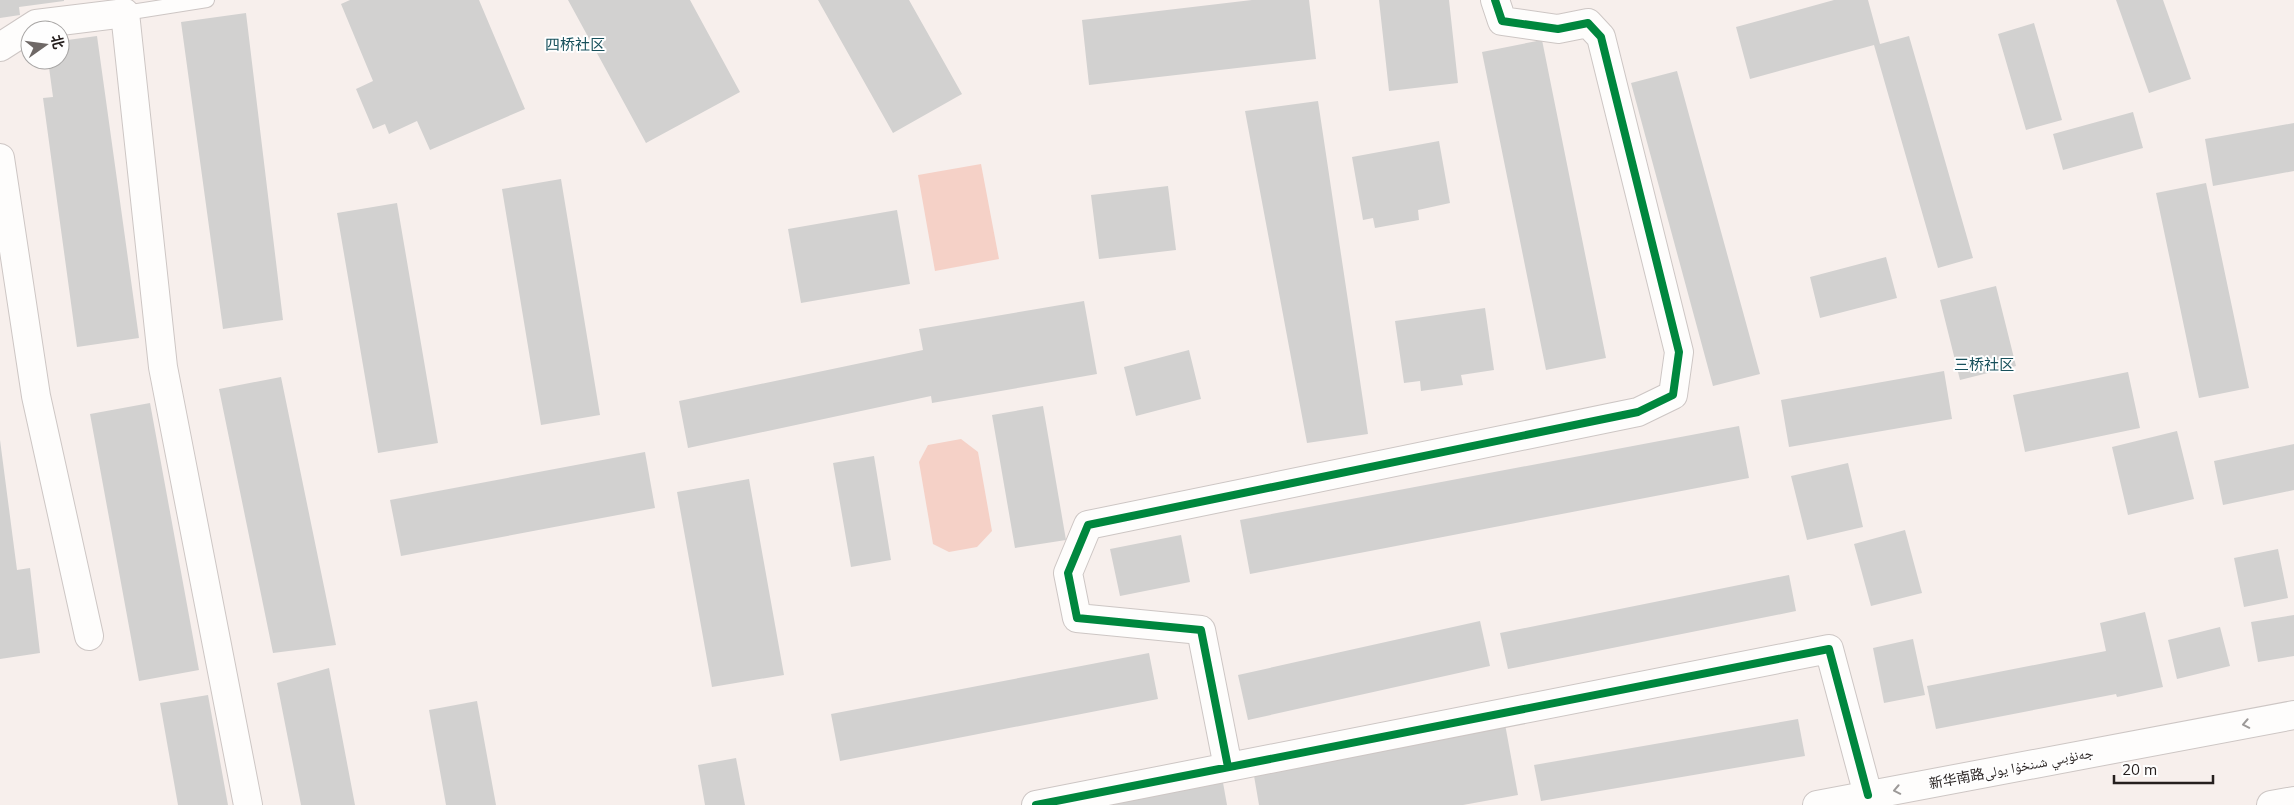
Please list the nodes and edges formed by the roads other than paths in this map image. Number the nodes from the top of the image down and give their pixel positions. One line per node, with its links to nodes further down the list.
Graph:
1 (207, 0): 3 (lane)
2 (1495, 0): 8 (street)
3 (126, 13): 4 (street); 11 (street)
4 (0, 47)
5 (0, 158): 6 (street)
6 (89, 636)
7 (2294, 715): 9 (street, 新华南路جەنۇبىي شىنخۇا يولى, one-way to 9)
8 (1228, 767): 9 (street); 12 (street)
9 (1868, 795): 13 (street, 新华南路جەنۇبىي شىنخۇا يولى)
10 (2294, 801): 14 (street)
11 (248, 805)
12 (1036, 805)
13 (1817, 805)
14 (2271, 805)

